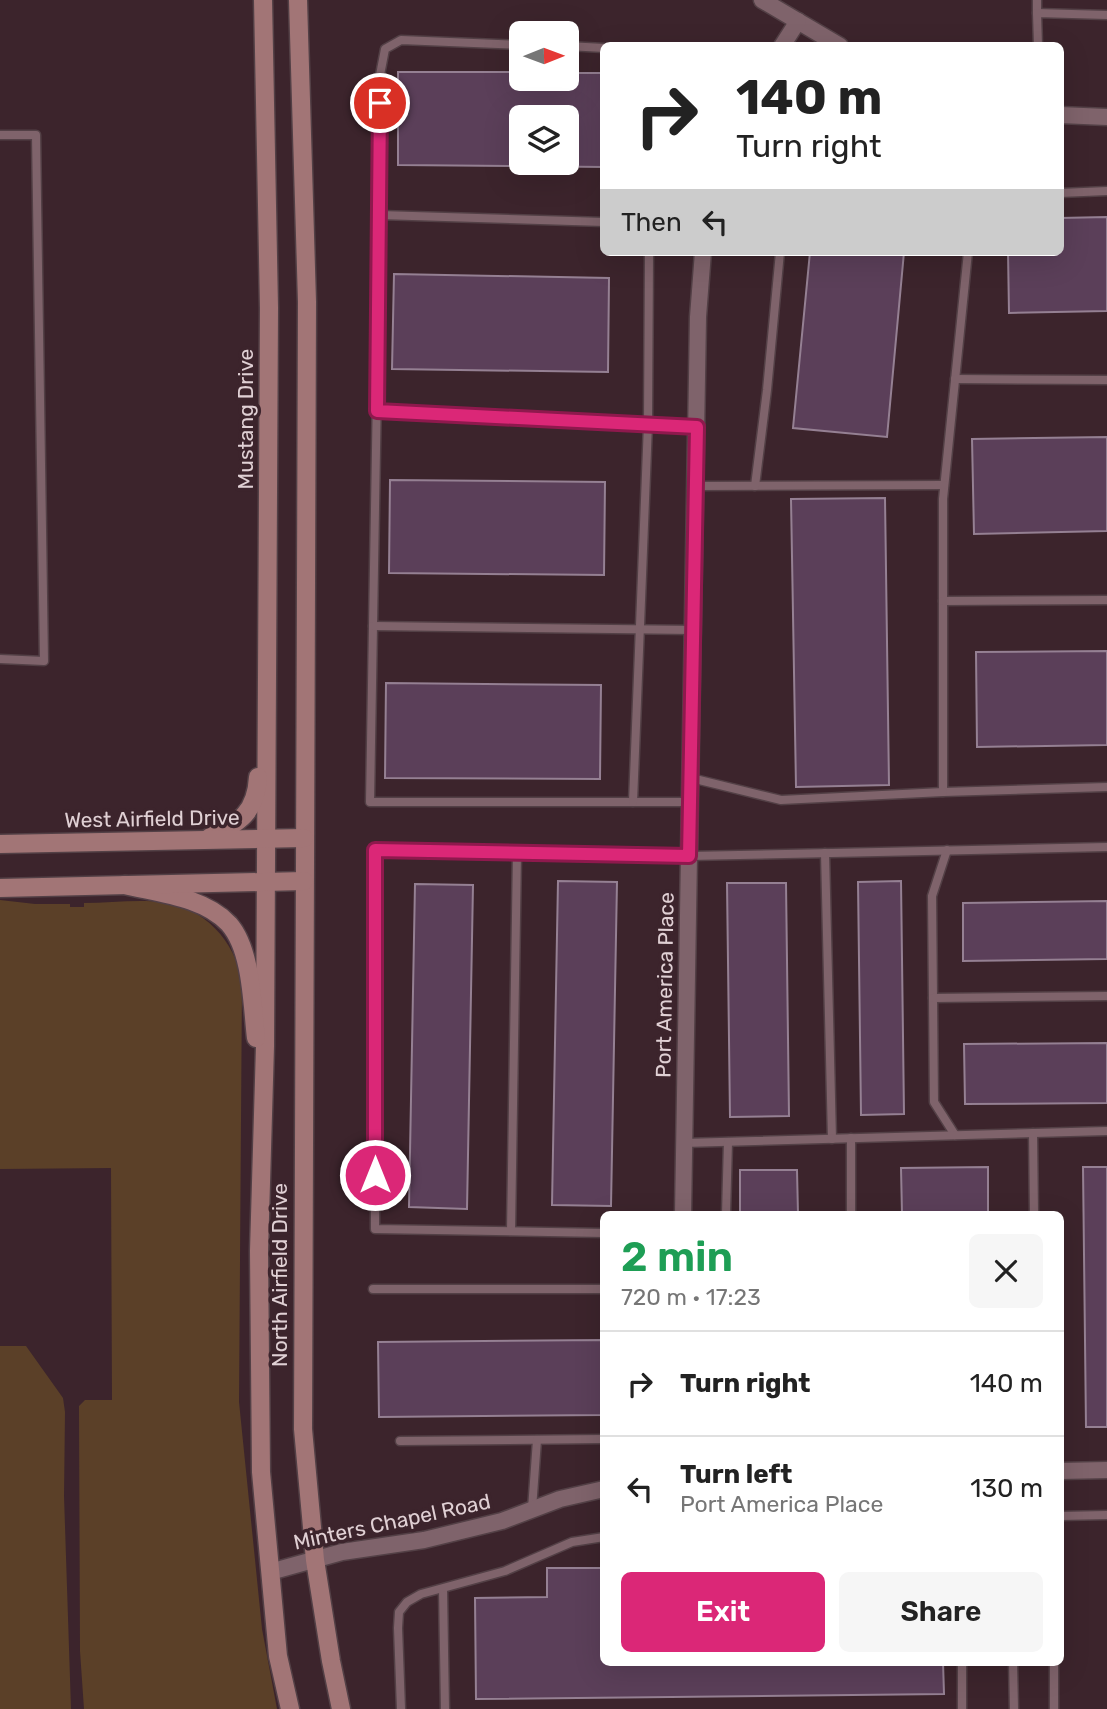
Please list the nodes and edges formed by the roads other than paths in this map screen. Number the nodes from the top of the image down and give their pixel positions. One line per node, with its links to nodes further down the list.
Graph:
1 (263, 0): 35 (main road, Mustang Drive)
2 (298, 0): 45 (main road)
3 (762, 0): 7 (street)
4 (1037, 0): 5 (lane)
5 (1037, 13): 6 (lane); 10 (lane)
6 (1107, 15)
7 (798, 21): 8 (street); 9 (street)
8 (785, 42)
9 (833, 42)
10 (1038, 42)
11 (509, 44): 19 (lane)
12 (579, 47): 13 (lane)
13 (600, 48)
14 (1064, 115): 15 (street)
15 (1107, 117)
16 (0, 135): 39 (lane)
17 (1107, 191): 18 (lane)
18 (1064, 192)
19 (380, 215): 20 (lane); 27 (lane)
20 (600, 222)
21 (649, 256): 28 (lane)
22 (703, 256): 29 (street, Port America Place)
23 (780, 256): 32 (lane)
24 (968, 256): 25 (lane)
25 (955, 379): 26 (lane); 30 (lane)
26 (1107, 380)
27 (377, 411): 28 (lane); 36 (lane)
28 (648, 424): 29 (lane); 37 (lane)
29 (697, 427): 31 (street, Port America Place)
30 (944, 485): 32 (lane); 34 (lane)
31 (697, 486): 32 (lane); 38 (street, Port America Place)
32 (755, 486)
33 (1107, 600): 34 (lane)
34 (943, 601): 42 (lane)
35 (268, 619): 46 (main road, Mustang Drive); 47 (main road)
36 (373, 626): 37 (lane); 43 (lane)
37 (640, 630): 38 (lane); 43 (lane)
38 (694, 631): 40 (street, Port America Place)
39 (0, 659)
40 (691, 778): 42 (lane); 44 (street, Port America Place)
41 (1107, 787): 42 (lane)
42 (943, 792)
43 (633, 802): 44 (lane)
44 (690, 802): 53 (street, Port America Place)
45 (304, 838): 46 (main road, West Airfield Drive); 54 (main road, North Airfield Drive)
46 (267, 839): 47 (main road, West Airfield Drive); 55 (main road, North Airfield Drive)
47 (205, 840): 48 (main road, West Airfield Drive)
48 (0, 844)
49 (1107, 847): 50 (lane)
50 (947, 850): 52 (lane); 59 (lane)
51 (517, 853): 53 (lane); 72 (lane); 72 (lane)
52 (825, 853): 53 (lane); 65 (lane)
53 (689, 856): 67 (street, Port America Place)
54 (304, 881): 55 (main road); 86 (main road, North Airfield Drive)
55 (266, 882): 56 (main road); 60 (main road, North Airfield Drive)
56 (125, 885): 57 (main road); 60 (main road)
57 (0, 888)
58 (1107, 996): 59 (lane)
59 (933, 998): 63 (lane)
60 (263, 1115): 87 (main road, North Airfield Drive)
61 (1107, 1131): 62 (lane)
62 (1033, 1133): 63 (lane); 71 (lane)
63 (955, 1135): 64 (lane)
64 (851, 1138): 65 (lane); 70 (lane)
65 (832, 1139): 66 (lane)
66 (728, 1142): 67 (lane); 69 (lane)
67 (684, 1143): 68 (street, Port America Place)
68 (683, 1211)
69 (726, 1211)
70 (851, 1211)
71 (1034, 1211)
72 (512, 1231): 73 (lane)
73 (600, 1233)
74 (600, 1289): 75 (lane)
75 (373, 1290)
76 (600, 1439): 77 (lane)
77 (537, 1440): 78 (lane); 82 (lane)
78 (400, 1441)
79 (1107, 1470): 80 (street)
80 (1064, 1471)
81 (600, 1490): 82 (street, Minters Chapel Road)
82 (532, 1508): 86 (street, Minters Chapel Road)
83 (1107, 1515): 84 (lane)
84 (1064, 1516)
85 (600, 1538): 88 (lane)
86 (314, 1560): 87 (street, Minters Chapel Road); 93 (main road, North Airfield Drive)
87 (270, 1572): 92 (main road, North Airfield Drive)
88 (443, 1589): 94 (lane); 95 (lane)
89 (962, 1666): 96 (lane)
90 (1013, 1666): 97 (lane)
91 (1054, 1666): 98 (lane)
92 (290, 1709)
93 (341, 1709)
94 (401, 1709)
95 (444, 1709)
96 (962, 1709)
97 (1014, 1709)
98 (1054, 1709)

